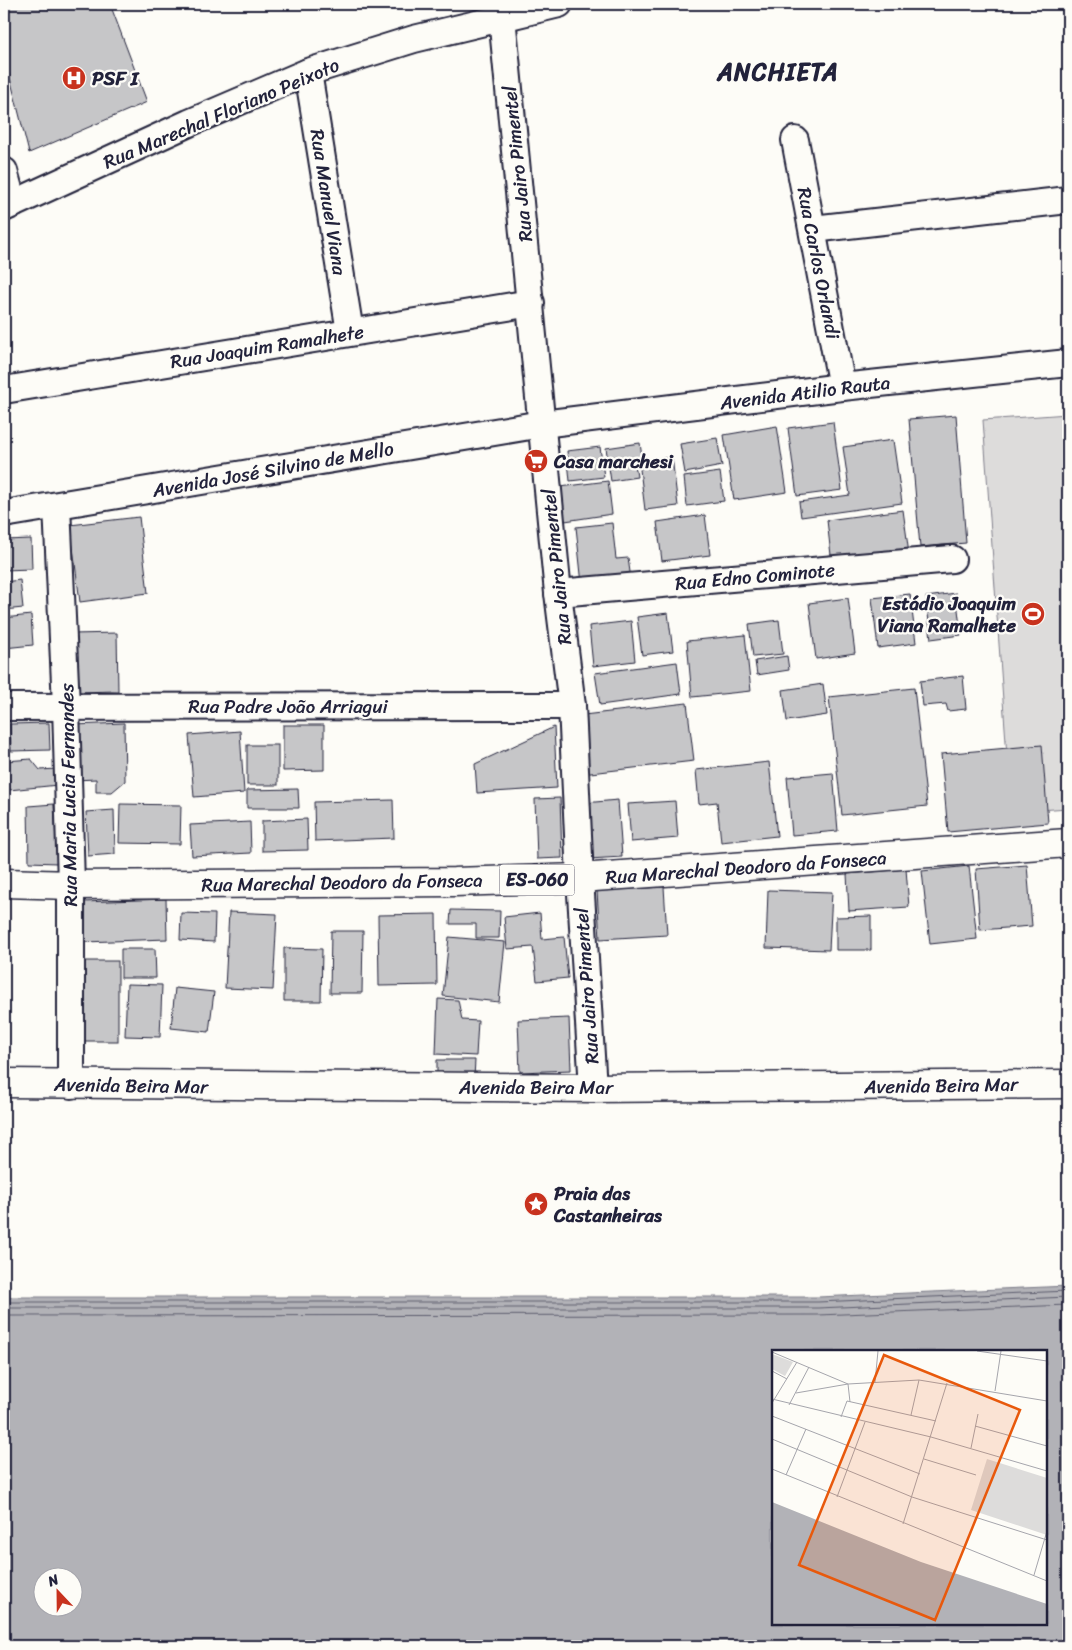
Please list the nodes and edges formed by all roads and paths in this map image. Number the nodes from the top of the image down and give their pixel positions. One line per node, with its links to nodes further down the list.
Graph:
1 (559, 4): 2 (street, Rua Marechal Floriano Peixoto)
2 (502, 17): 3 (street, Rua Marechal Floriano Peixoto); 9 (street, Rua Jairo Pimentel)
3 (308, 72): 7 (street, Rua Marechal Floriano Peixoto); 10 (street, Rua Manuel Viana)
4 (795, 140): 8 (street, Rua Carlos Orlandi)
5 (4, 171): 7 (street)
6 (1068, 200): 8 (street)
7 (8, 206)
8 (814, 229): 12 (street, Rua Carlos Orlandi)
9 (531, 303): 10 (street, Rua Joaquim Ramalhete); 14 (street, Rua Jairo Pimentel)
10 (350, 332): 13 (street, Rua Joaquim Ramalhete)
11 (1068, 362): 12 (street, Avenida Atilio Rauta)
12 (842, 387): 14 (street, Avenida Atilio Rauta)
13 (4, 390)
14 (542, 424): 15 (street, Avenida José Silvino de Mello); 18 (street, Rua Jairo Pimentel)
15 (57, 506): 16 (street, Avenida José Silvino de Mello); 19 (street, Rua Maria Lucia Fernandes)
16 (4, 514)
17 (952, 559): 18 (street, Rua Edno Cominote)
18 (558, 593): 20 (street, Rua Jairo Pimentel)
19 (66, 706): 20 (street, Rua Padre João Arriagui); 21 (street, Rua Padre João Arriagui); 25 (street, Rua Maria Lucia Fernandes)
20 (572, 706): 23 (street, Rua Jairo Pimentel)
21 (4, 707)
22 (1068, 844): 23 (main road, Rua Marechal Deodoro da Fonseca / ES-060)
23 (580, 878): 25 (main road, Rua Marechal Deodoro da Fonseca / ES-060); 29 (street, Rua Jairo Pimentel)
24 (4, 883): 25 (main road, Rua Marechal Deodoro da Fonseca / ES-060)
25 (71, 885): 27 (street, Rua Maria Lucia Fernandes)
26 (4, 1083): 27 (main road, Avenida Beira Mar)
27 (71, 1084): 29 (main road, Avenida Beira Mar)
28 (1068, 1084): 29 (main road, Avenida Beira Mar)
29 (593, 1088)

